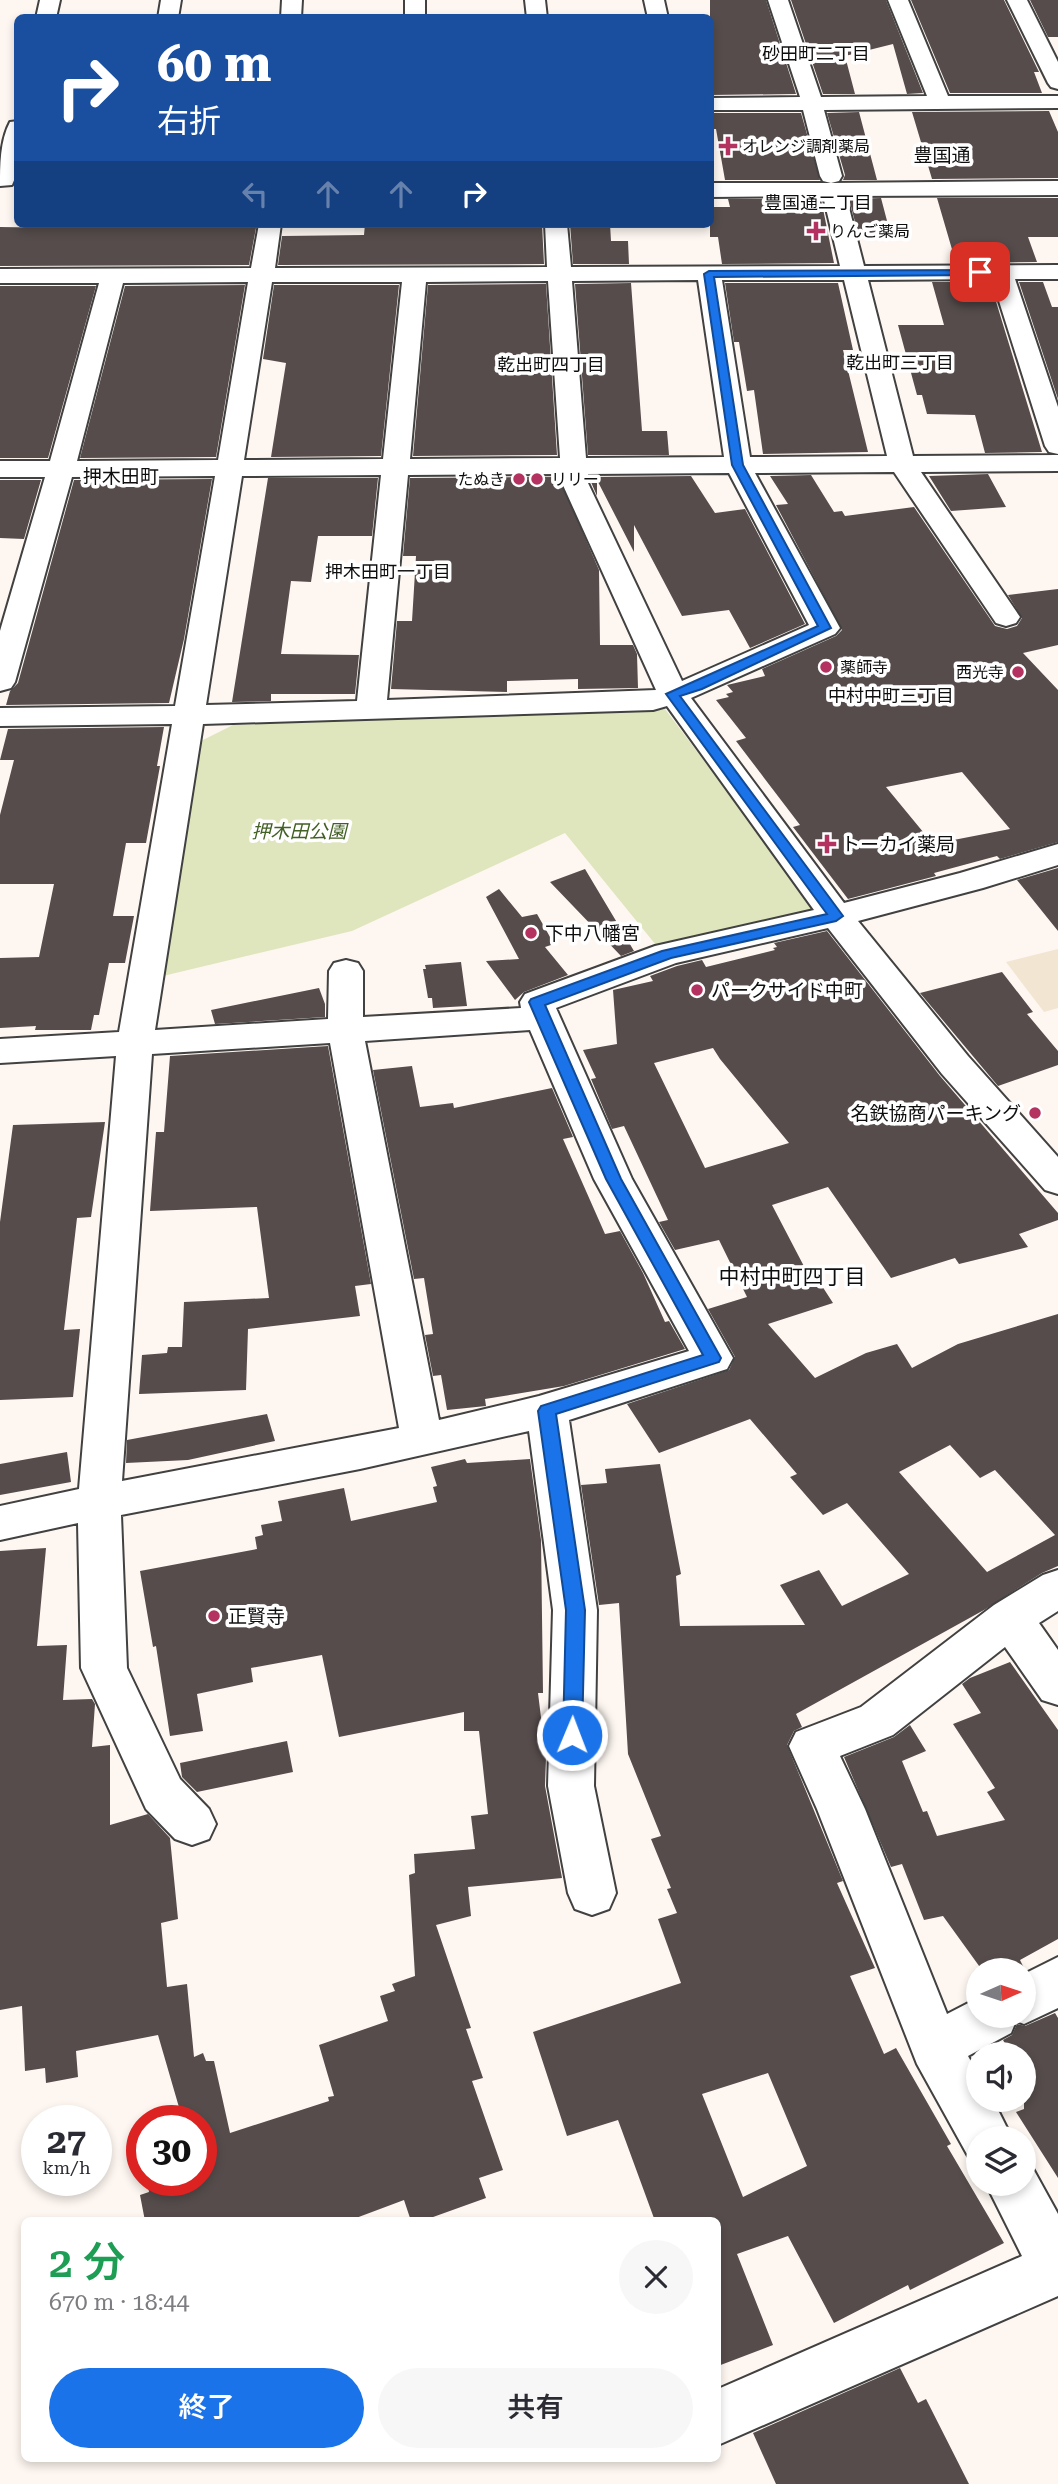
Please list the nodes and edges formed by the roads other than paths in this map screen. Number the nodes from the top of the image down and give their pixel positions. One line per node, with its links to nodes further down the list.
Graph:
1 (778, 0): 6 (street)
2 (898, 0): 7 (street)
3 (1017, 0): 4 (street)
4 (1058, 83)
5 (1058, 102): 7 (street)
6 (812, 103): 7 (street); 8 (street); 12 (street)
7 (940, 103)
8 (714, 104)
9 (14, 124): 13 (street)
10 (1058, 175): 12 (street)
11 (714, 177): 12 (street)
12 (832, 183): 14 (street); 15 (street); 20 (street)
13 (8, 186)
14 (1058, 188)
15 (714, 190)
16 (269, 228): 21 (street)
17 (556, 228): 24 (street)
18 (1001, 272): 19 (street); 20 (street); 27 (street)
19 (1058, 272)
20 (854, 273): 22 (street); 29 (street)
21 (262, 274): 23 (street); 26 (street); 33 (street)
22 (709, 274): 24 (street); 30 (street)
23 (415, 275): 24 (street); 32 (street)
24 (560, 275): 31 (street)
25 (0, 276): 26 (street)
26 (113, 276): 35 (street)
27 (1058, 446)
28 (1058, 463): 29 (street)
29 (902, 464): 30 (street); 36 (street)
30 (738, 465): 31 (street); 38 (street)
31 (573, 466): 32 (street); 38 (street)
32 (396, 467): 33 (street); 39 (street)
33 (231, 468): 35 (street); 40 (street)
34 (0, 470): 35 (street)
35 (61, 470): 37 (street)
36 (1006, 617)
37 (0, 682)
38 (673, 694): 39 (street); 43 (street)
39 (371, 709): 40 (street)
40 (188, 715): 41 (street); 47 (street)
41 (0, 717)
42 (1058, 854): 43 (street)
43 (836, 916): 45 (street); 49 (street)
44 (346, 971): 46 (street)
45 (542, 1018): 46 (street); 50 (street)
46 (345, 1029): 47 (street); 51 (street)
47 (135, 1041): 48 (street); 52 (street)
48 (0, 1051)
49 (1058, 1181)
50 (547, 1411): 51 (street); 58 (street)
51 (422, 1438): 52 (street)
52 (99, 1500): 53 (street); 57 (street)
53 (0, 1523)
54 (1058, 1588): 55 (street)
55 (1010, 1619): 56 (street); 62 (street)
56 (1058, 1686)
57 (192, 1824)
58 (592, 1893)
59 (1058, 1981): 60 (street)
60 (1036, 1993)
61 (971, 2028): 62 (street)
62 (935, 2047): 63 (street)
63 (979, 2126)
64 (1019, 2196): 65 (street)
65 (1058, 2267): 66 (street)
66 (721, 2416)

